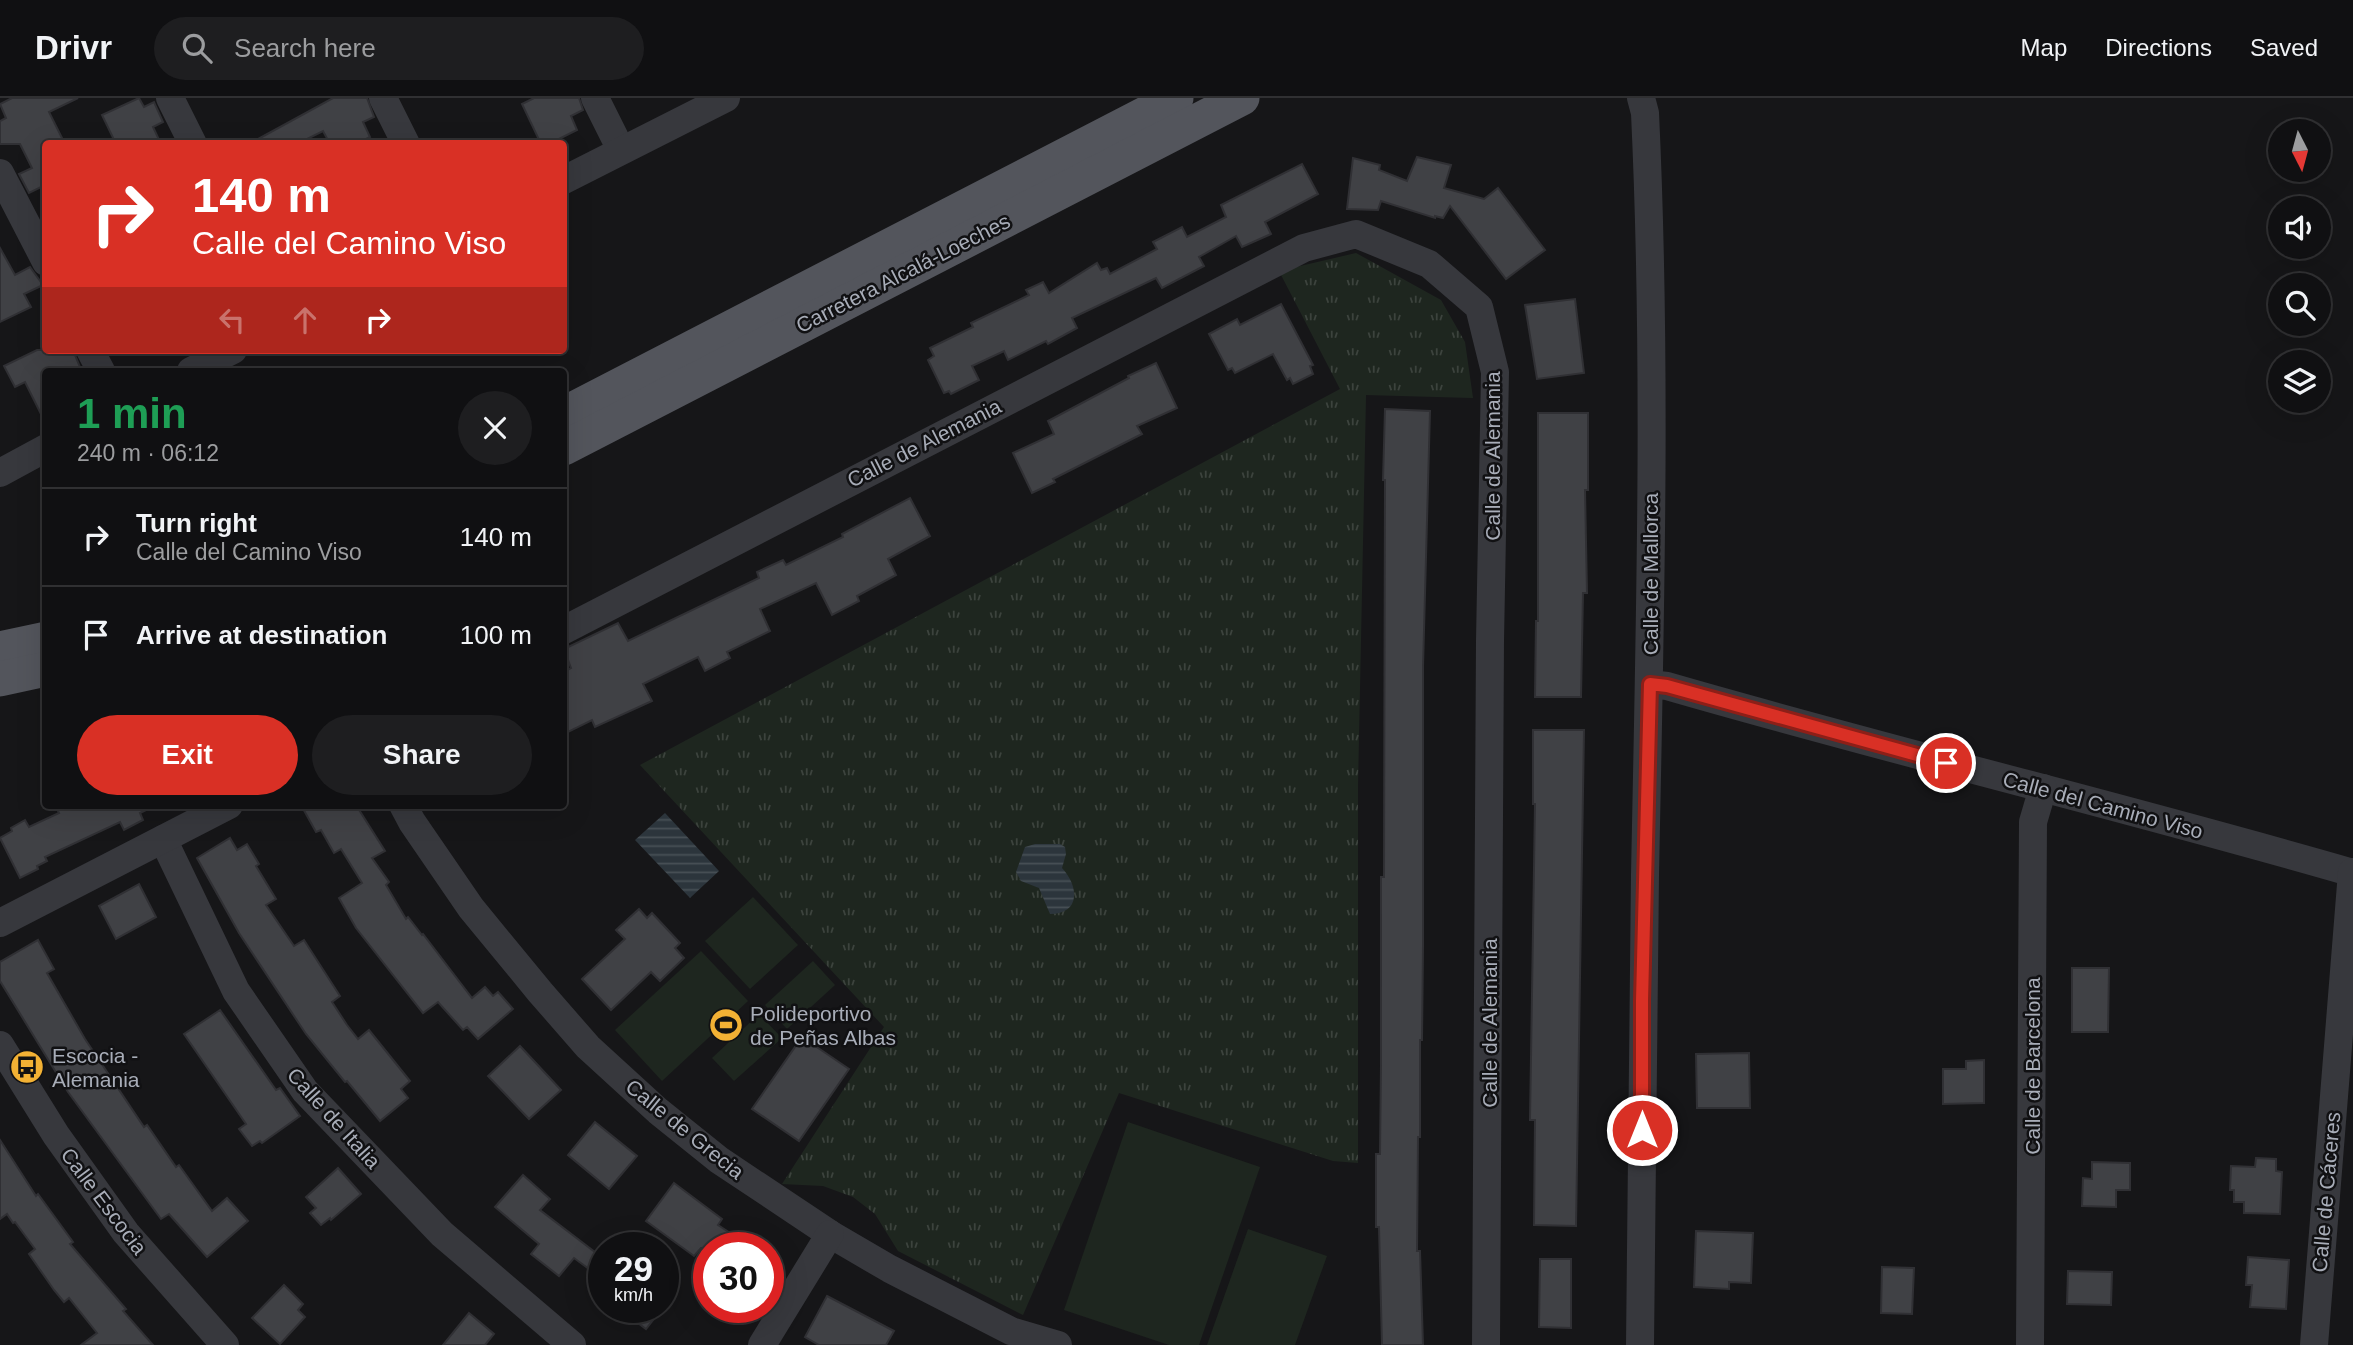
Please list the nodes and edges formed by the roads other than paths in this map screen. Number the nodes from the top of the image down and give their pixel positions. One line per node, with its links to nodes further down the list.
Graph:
1 (170, 98): 8 (street)
2 (383, 98): 9 (street)
3 (595, 98): 10 (street)
4 (726, 98): 10 (street)
5 (1176, 98): 16 (main road, Carretera Alcalá-Loeches)
6 (1242, 98): 17 (main road, Carretera Alcalá-Loeches)
7 (1641, 98): 25 (street, Calle de Mallorca)
8 (191, 140)
9 (404, 140)
10 (621, 150): 12 (street)
11 (0, 173): 13 (street)
12 (567, 178)
13 (42, 254)
14 (225, 354): 15 (street)
15 (197, 368)
16 (567, 412)
17 (567, 446)
18 (42, 450): 19 (street)
19 (0, 473)
20 (567, 628): 38 (street, Calle de Alemania)
21 (42, 640): 22 (main road)
22 (0, 649)
23 (42, 670): 24 (main road)
24 (0, 679)
25 (1650, 684): 26 (street, Calle del Camino Viso); 39 (street, Calle de Mallorca)
26 (2043, 788): 30 (street, Calle del Camino Viso); 40 (street, Calle de Barcelona)
27 (221, 809): 29 (street)
28 (406, 809): 33 (street, Calle de Grecia)
29 (163, 839): 31 (street); 35 (street, Calle de Italia)
30 (2353, 872): 41 (street, Calle de Cáceres)
31 (0, 923)
32 (0, 1045): 34 (street, Calle Escocia)
33 (830, 1234): 36 (street); 37 (street, Calle de Grecia)
34 (225, 1345)
35 (572, 1345)
36 (762, 1345)
37 (1058, 1345)
38 (1486, 1345)
39 (1640, 1345)
40 (2030, 1345)
41 (2314, 1345)

